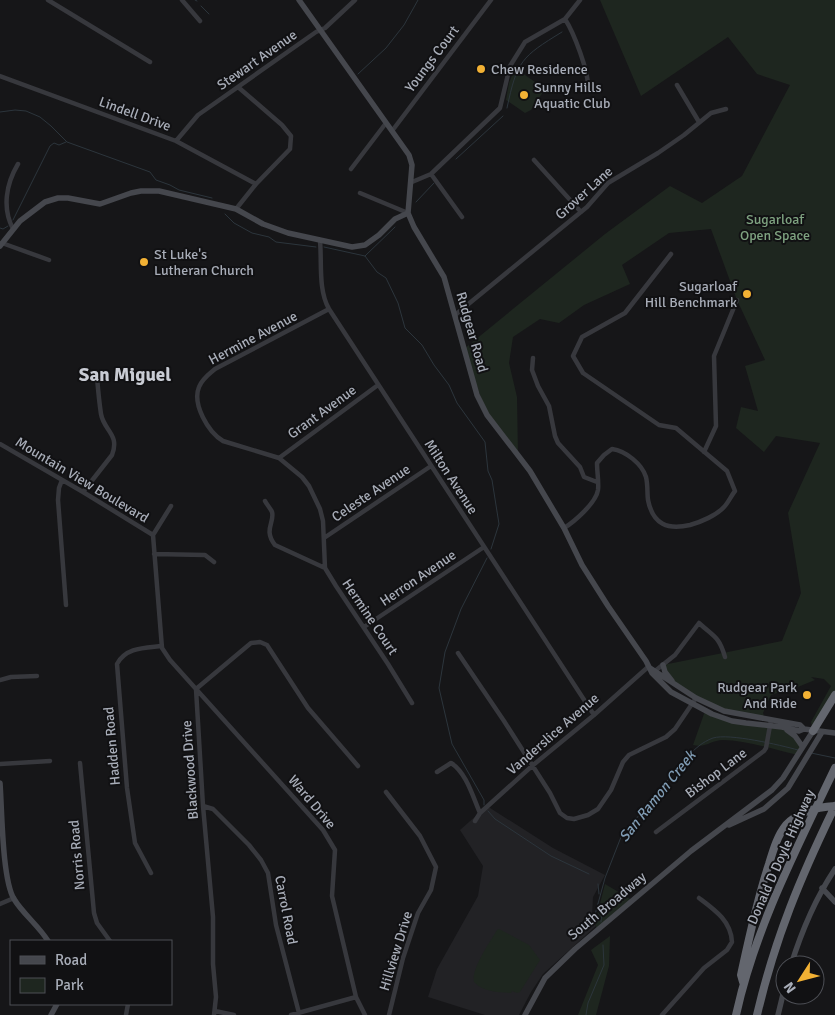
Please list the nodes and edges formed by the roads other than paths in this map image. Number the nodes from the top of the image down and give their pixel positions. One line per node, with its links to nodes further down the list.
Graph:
1 (48, 0): 10 (street)
2 (182, 0): 8 (street)
3 (298, 0): 9 (street)
4 (354, 0): 9 (street, Stewart Avenue)
5 (491, 0): 18 (street, Youngs Court)
6 (580, 0): 7 (street)
7 (565, 19): 14 (street); 23 (street)
8 (200, 21)
9 (320, 30): 13 (street, Stewart Avenue); 16 (street)
10 (150, 62)
11 (0, 76): 19 (street, Lindell Drive)
12 (677, 85): 17 (street)
13 (238, 87): 19 (street, Stewart Avenue); 25 (street)
14 (588, 88)
15 (726, 109): 17 (street, Grover Lane)
16 (386, 122): 18 (street); 22 (street)
17 (699, 122): 28 (street, Grover Lane)
18 (392, 131): 24 (street)
19 (176, 141): 25 (street, Lindell Drive)
20 (534, 160): 28 (street)
21 (18, 164): 31 (street)
22 (351, 169)
23 (432, 174): 24 (street); 30 (street)
24 (412, 182): 29 (street)
25 (256, 184): 27 (street)
26 (360, 193): 29 (street)
27 (236, 209): 31 (street); 32 (street)
28 (581, 212): 38 (street, Grover Lane)
29 (408, 213): 32 (street); 38 (street, Rudgear Road)
30 (462, 217)
31 (13, 229): 33 (street)
32 (320, 240): 37 (street, Milton Avenue)
33 (1, 245): 35 (street)
34 (670, 254): 43 (street)
35 (49, 260)
36 (737, 300): 43 (street)
37 (329, 309): 41 (street, Milton Avenue); 44 (street, Hermine Avenue)
38 (455, 315): 51 (street, Rudgear Road)
39 (533, 358): 47 (street)
40 (97, 377): 48 (street)
41 (378, 385): 44 (street, Grant Avenue); 45 (street, Milton Avenue)
42 (0, 444): 46 (street, Mountain View Boulevard)
43 (704, 452): 47 (street)
44 (279, 458): 53 (street, Hermine Avenue)
45 (431, 466): 53 (street, Celeste Avenue); 54 (street, Milton Avenue)
46 (62, 480): 48 (street, Mountain View Boulevard); 58 (street)
47 (597, 482): 51 (street)
48 (83, 492): 52 (street, Mountain View Boulevard)
49 (265, 501): 57 (street)
50 (171, 506): 52 (street)
51 (564, 528): 64 (street, Rudgear Road)
52 (153, 535): 55 (street)
53 (324, 538): 57 (street, Hermine Court)
54 (484, 546): 59 (street, Herron Avenue); 73 (street, Milton Avenue)
55 (154, 554): 56 (street); 60 (street)
56 (214, 562)
57 (325, 568): 59 (street, Hermine Court)
58 (66, 605)
59 (364, 627): 72 (street, Hermine Court)
60 (162, 646): 69 (street); 96 (street, Hadden Road)
61 (458, 653): 84 (street)
62 (725, 657): 63 (street)
63 (663, 664): 65 (street); 68 (street)
64 (648, 667): 65 (street, Rudgear Road); 71 (street, Rudgear Road); 73 (street, Vanderslice Avenue)
65 (655, 671): 68 (street, Rudgear Road)
66 (37, 676): 67 (street)
67 (0, 680)
68 (675, 685): 71 (street, Rudgear Road)
69 (196, 689): 83 (street); 89 (street, Blackwood Drive); 106 (street, Ward Drive)
70 (835, 695): 76 (highway)
71 (693, 701): 74 (street, Rudgear Road); 84 (street)
72 (412, 703)
73 (594, 715): 84 (street, Vanderslice Avenue)
74 (770, 723): 75 (street, Rudgear Road); 94 (street, Bishop Lane)
75 (784, 725): 76 (street, Rudgear Road); 79 (street)
76 (813, 731): 77 (street, Rudgear Road); 79 (street, South Broadway)
77 (822, 732): 78 (street, Rudgear Road); 93 (street, South Broadway)
78 (835, 733)
79 (802, 746): 93 (street, South Broadway)
80 (50, 761): 82 (street)
81 (80, 763): 103 (street, Norris Road)
82 (0, 764)
83 (358, 766)
84 (532, 766): 91 (street, Vanderslice Avenue)
85 (835, 768): 105 (highway, Donald D Doyle Highway)
86 (438, 772): 91 (street)
87 (0, 784): 98 (street)
88 (386, 792): 112 (street, Hillview Drive)
89 (203, 806): 107 (street, Blackwood Drive); 108 (street, Carrol Road)
90 (835, 806): 105 (highway); 116 (highway, Donald D Doyle Highway)
91 (480, 813): 92 (street, Vanderslice Avenue)
92 (475, 821)
93 (720, 829): 113 (street, South Broadway)
94 (656, 832)
95 (835, 868): 97 (street)
96 (151, 873)
97 (822, 888): 100 (street); 104 (street)
98 (14, 898): 101 (street); 102 (street)
99 (699, 898): 114 (street)
100 (835, 902)
101 (0, 904)
102 (47, 940)
103 (109, 940)
104 (795, 955)
105 (743, 984): 115 (highway, Donald D Doyle Highway)
106 (356, 997): 108 (street); 111 (street, Ward Drive)
107 (214, 1013): 109 (street)
108 (299, 1013): 110 (street)
109 (234, 1015)
110 (291, 1015)
111 (365, 1015)
112 (390, 1015)
113 (525, 1015)
114 (662, 1015)
115 (736, 1015)
116 (757, 1015)

